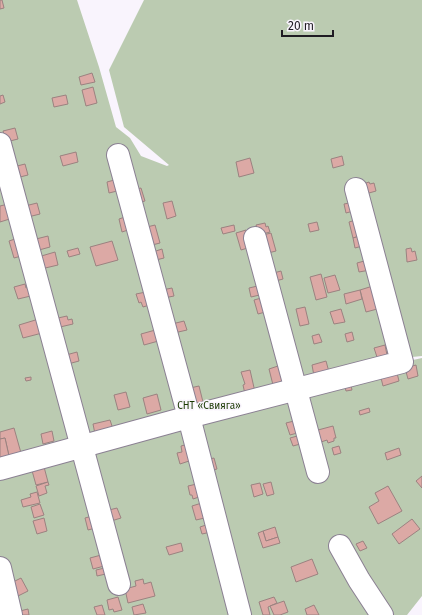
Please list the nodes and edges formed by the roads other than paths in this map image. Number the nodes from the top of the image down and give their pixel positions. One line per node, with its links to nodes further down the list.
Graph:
1 (0, 144): 7 (lane)
2 (118, 155): 6 (lane)
3 (356, 189): 5 (lane)
4 (255, 238): 5 (lane)
5 (295, 389): 6 (lane); 9 (lane)
6 (189, 417): 7 (lane); 14 (lane)
7 (82, 445): 8 (lane); 12 (lane)
8 (0, 469)
9 (318, 472)
10 (340, 546): 15 (lane)
11 (0, 568): 13 (lane)
12 (120, 584)
13 (11, 615)
14 (240, 615)
15 (382, 615)

